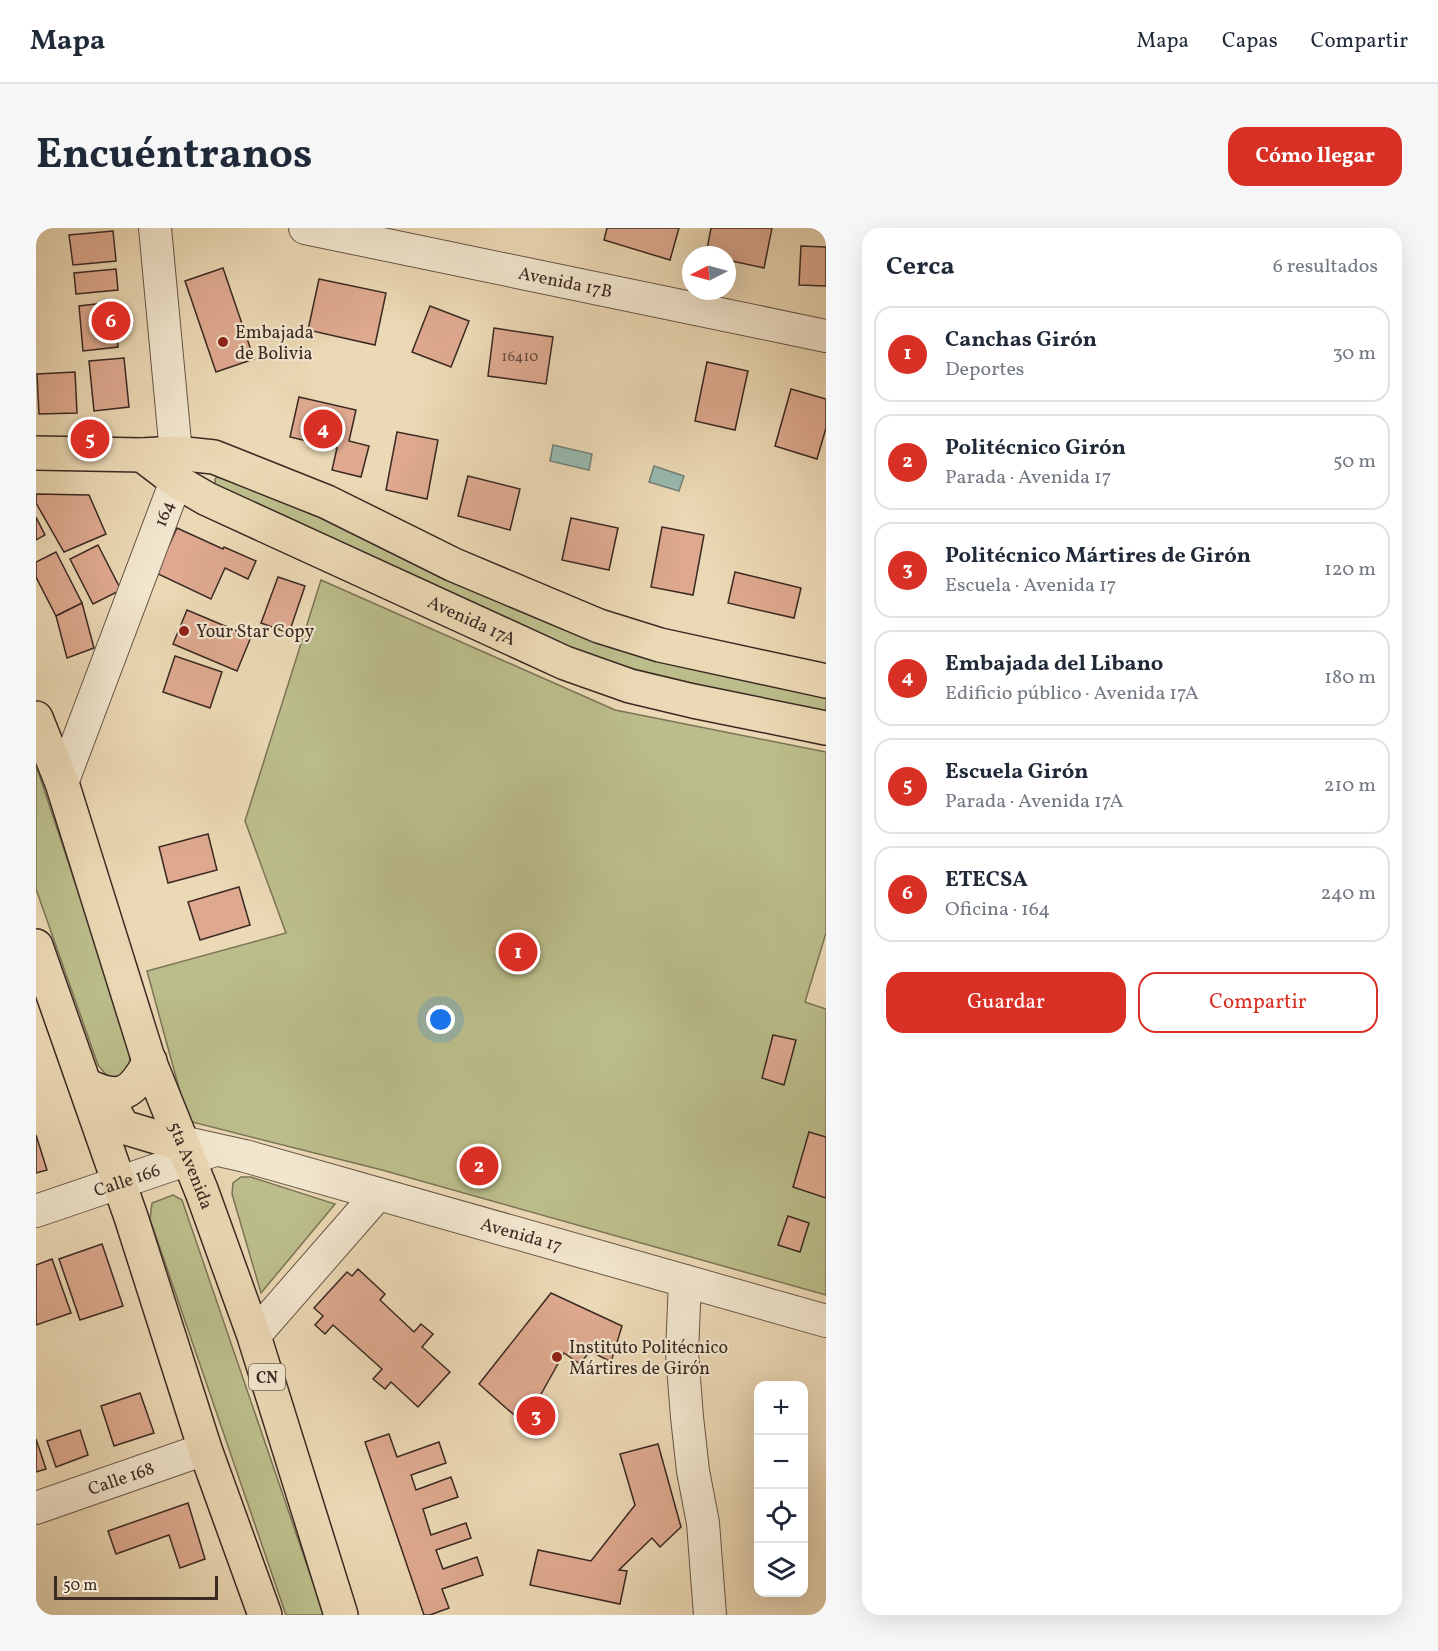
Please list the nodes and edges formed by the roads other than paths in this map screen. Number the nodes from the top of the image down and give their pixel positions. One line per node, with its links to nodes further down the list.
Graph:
1 (155, 228): 5 (street, 164)
2 (305, 228): 3 (street, Avenida 17B)
3 (826, 336)
4 (36, 453): 5 (main road)
5 (176, 467): 6 (main road); 8 (main road, Avenida 17A); 9 (street, 164)
6 (826, 681)
7 (36, 718): 9 (main road, 5ta Avenida / CN)
8 (826, 728)
9 (62, 783): 11 (main road, 5ta Avenida / CN)
10 (36, 946): 12 (main road)
11 (150, 1061): 12 (main road); 13 (main road, 5ta Avenida / CN)
12 (94, 1089): 13 (main road); 14 (main road)
13 (197, 1150): 14 (street, Calle 166); 15 (street, Avenida 17); 19 (main road, 5ta Avenida / CN)
14 (118, 1182): 16 (street, Calle 166); 20 (main road)
15 (378, 1194): 17 (street, Avenida 17); 19 (street)
16 (36, 1211)
17 (685, 1281): 18 (street, Avenida 17); 24 (street)
18 (826, 1321)
19 (254, 1336): 23 (main road, 5ta Avenida / CN)
20 (205, 1449): 21 (street, Calle 168); 22 (main road)
21 (36, 1508)
22 (265, 1615)
23 (341, 1615)
24 (710, 1615)

